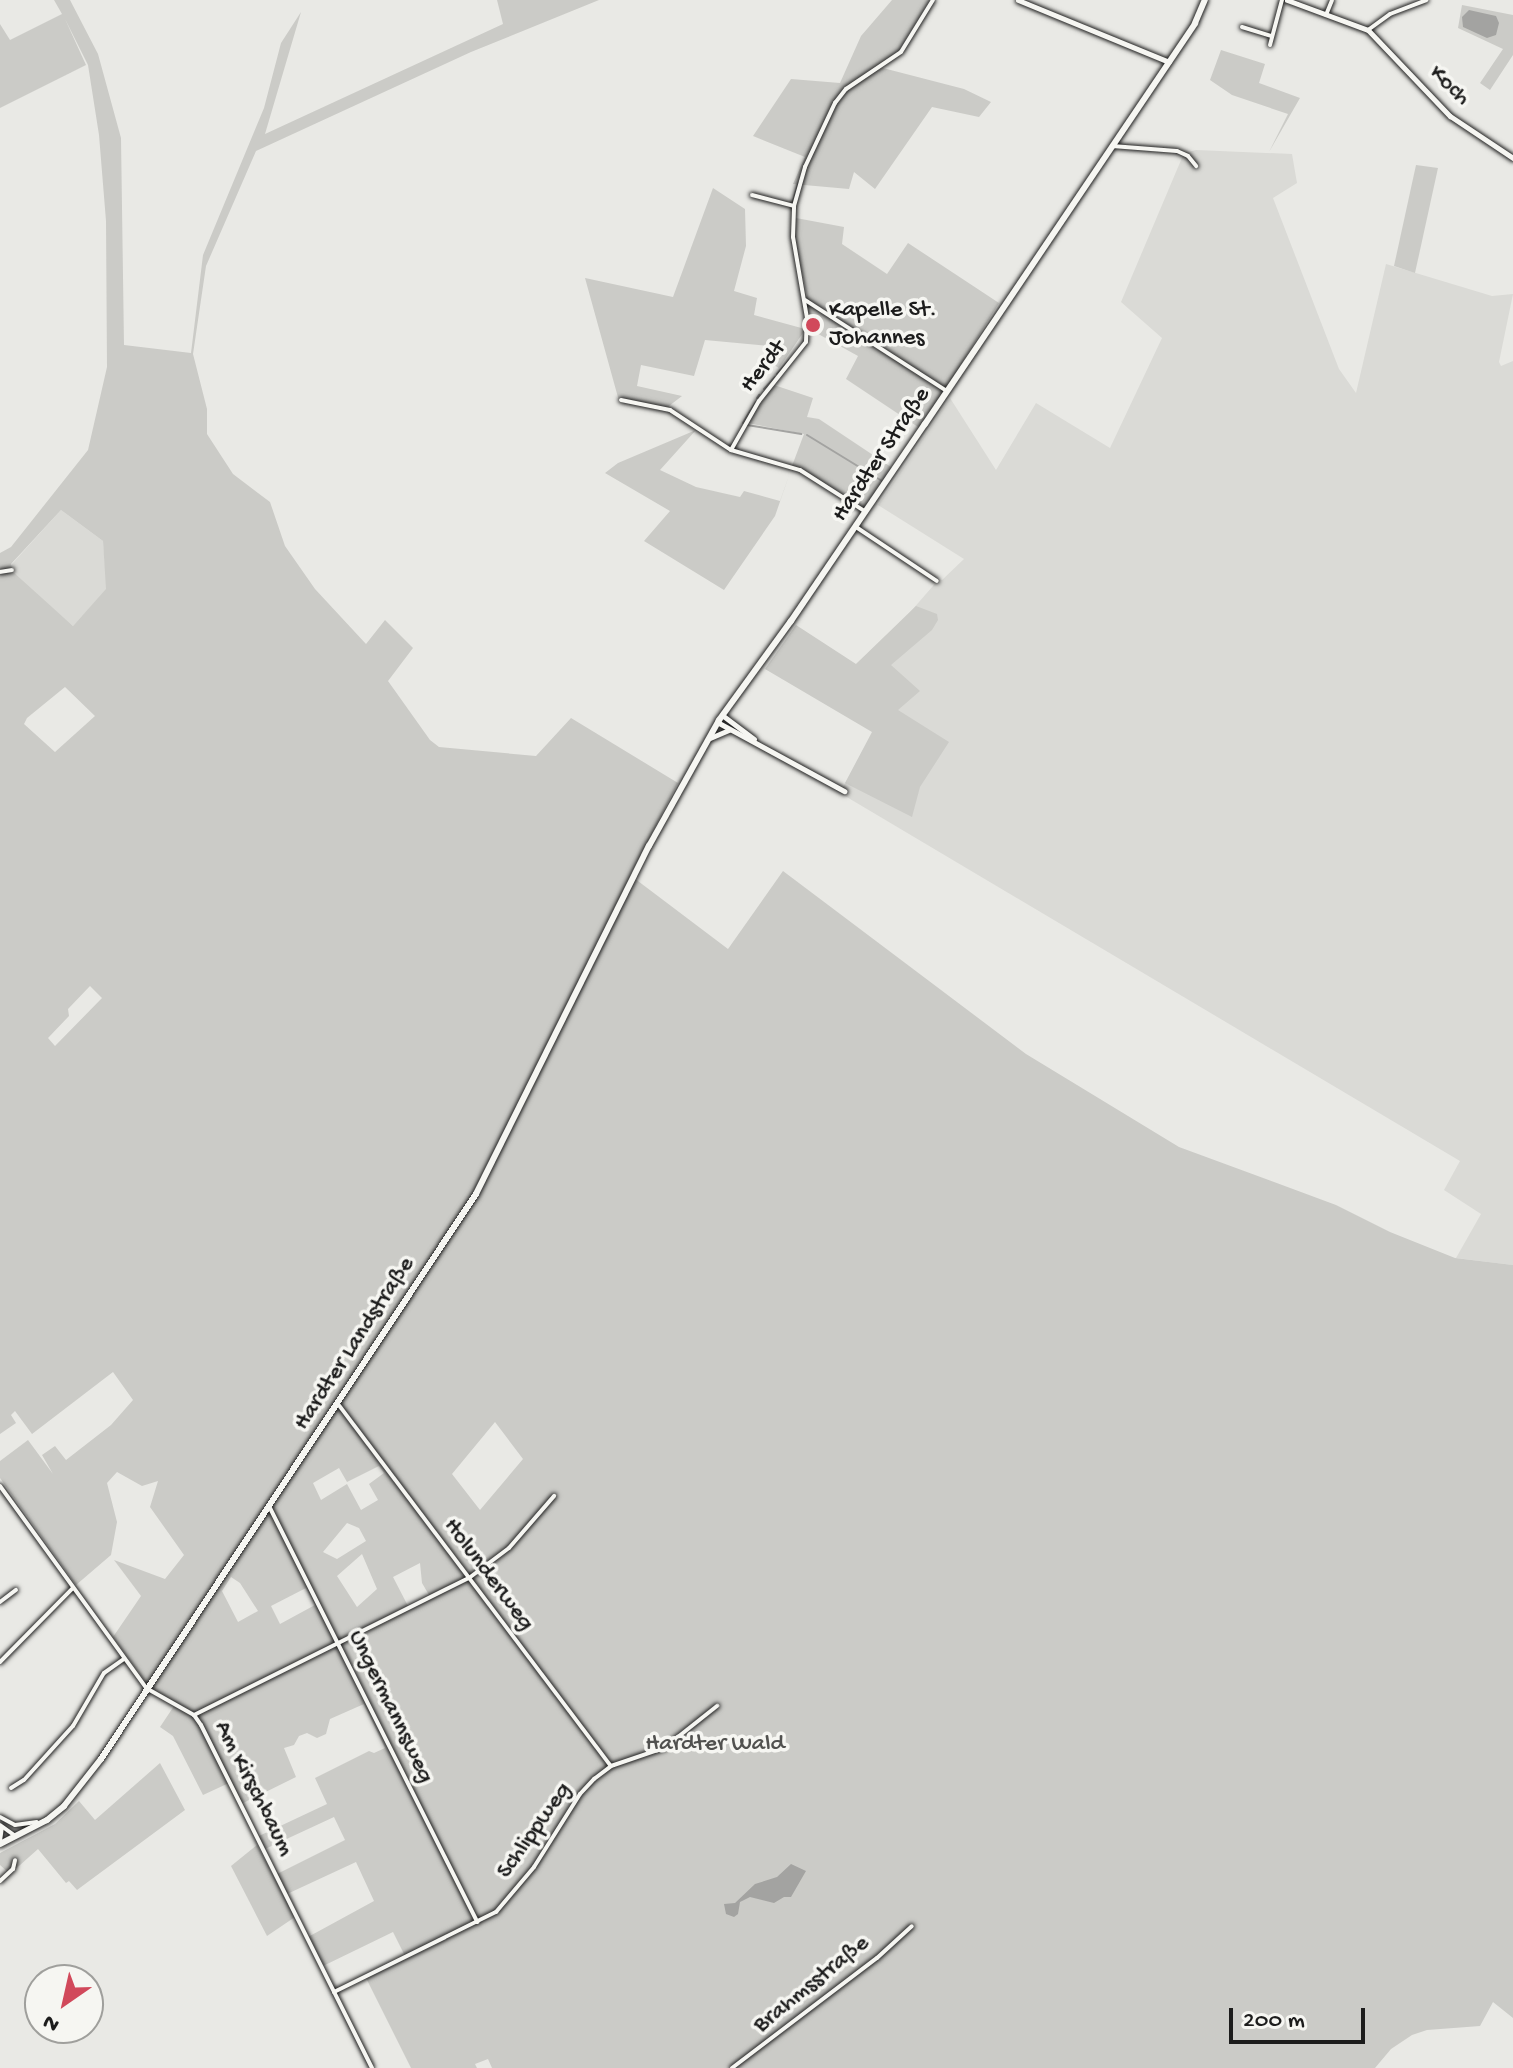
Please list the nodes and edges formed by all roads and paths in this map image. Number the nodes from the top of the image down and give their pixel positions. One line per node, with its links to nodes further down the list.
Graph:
1 (933, 0): 17 (street, Herdt)
2 (1018, 0): 12 (street)
3 (1205, 0): 12 (main road, Hardter Straße)
4 (1285, 0): 7 (street, Koch); 10 (street, Koch)
5 (1332, 0): 7 (street)
6 (1426, 0): 9 (street)
7 (1326, 15): 9 (street, Koch)
8 (1242, 27): 10 (street)
9 (1368, 30): 14 (street, Koch)
10 (1272, 36): 11 (street, Koch)
11 (1270, 45)
12 (1169, 62): 13 (main road, Hardter Straße)
13 (1112, 146): 15 (street); 19 (main road, Hardter Straße)
14 (1513, 158)
15 (1196, 166)
16 (752, 195): 17 (street)
17 (794, 206): 18 (street, Herdt)
18 (805, 300): 19 (street); 21 (street, Herdt)
19 (947, 391): 22 (main road, Hardter Straße)
20 (621, 400): 21 (street)
21 (731, 450): 22 (street)
22 (866, 512): 23 (main road, Hardter Straße)
23 (856, 527): 26 (street); 27 (main road, Hardter Straße)
24 (12, 570): 25 (street)
25 (0, 572)
26 (937, 581)
27 (720, 719): 28 (street); 29 (main road, Hardter Straße); 30 (street)
28 (729, 730): 29 (street); 30 (street)
29 (706, 741): 32 (main road, Hardter Straße)
30 (761, 744): 31 (street)
31 (844, 791)
32 (668, 810): 33 (main road, Hardter Landstraße)
33 (338, 1404): 36 (main road, Hardter Landstraße); 37 (street, Holunderweg)
34 (0, 1486): 38 (street, Am Kirschbaum)
35 (554, 1496): 37 (street)
36 (270, 1508): 41 (street, Ungermannsweg); 44 (main road, Hardter Landstraße)
37 (469, 1578): 41 (street); 47 (street, Holunderweg)
38 (73, 1588): 42 (street, Am Kirschbaum); 43 (street)
39 (16, 1590): 40 (street)
40 (0, 1602)
41 (338, 1644): 46 (street); 57 (street, Ungermannsweg)
42 (124, 1659): 44 (street, Am Kirschbaum); 48 (street)
43 (0, 1662)
44 (148, 1691): 46 (street, Am Kirschbaum); 50 (main road, Hardter Landstraße)
45 (717, 1706): 47 (street, Schlippweg)
46 (194, 1715): 59 (street, Am Kirschbaum)
47 (611, 1766): 57 (street, Schlippweg)
48 (11, 1788)
49 (0, 1817): 51 (street)
50 (47, 1820): 51 (street); 53 (main road, Hardter Landstraße)
51 (15, 1825): 53 (street)
52 (1, 1826): 53 (street); 54 (street)
53 (18, 1838): 54 (main road, Hardter Landstraße)
54 (0, 1842)
55 (15, 1860): 56 (street)
56 (0, 1881)
57 (477, 1922): 59 (street, Schlippweg)
58 (912, 1926): 61 (street, Brahmsstraße)
59 (334, 1992): 60 (street, Am Kirschbaum)
60 (372, 2068)
61 (732, 2068)

